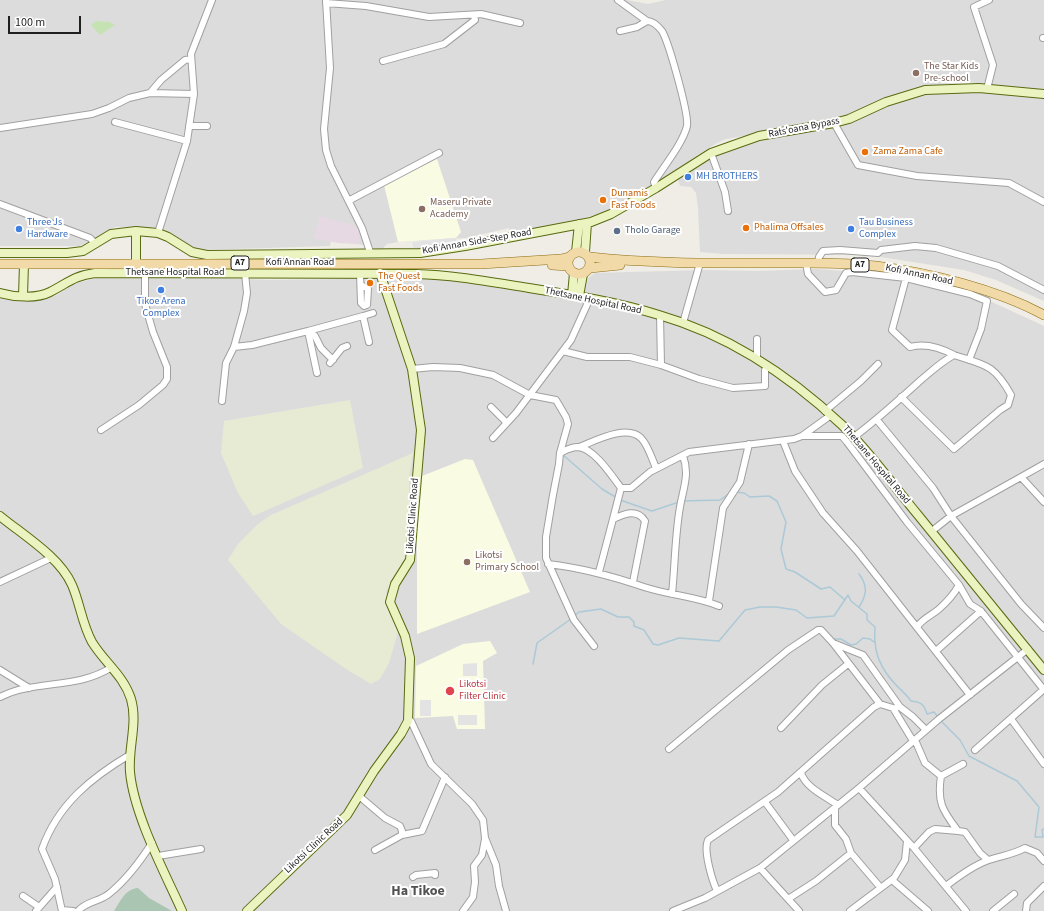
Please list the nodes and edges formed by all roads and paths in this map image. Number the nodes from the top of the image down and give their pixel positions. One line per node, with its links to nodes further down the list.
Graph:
1 (212, 0): 9 (street)
2 (618, 0): 6 (street)
3 (990, 0): 11 (street)
4 (326, 1): 5 (street); 24 (street)
5 (474, 15): 7 (street); 10 (street)
6 (647, 21): 8 (street); 23 (street)
7 (520, 23)
8 (620, 31)
9 (191, 60): 12 (street); 13 (street)
10 (383, 61)
11 (987, 89): 14 (street, Rats'oana Bypass); 16 (street, Rats'oana Bypass)
12 (150, 93): 13 (street); 19 (street)
13 (194, 94): 17 (street)
14 (1044, 94)
15 (115, 122): 20 (street)
16 (834, 124): 22 (street, Rats'oana Bypass); 25 (street)
17 (189, 126): 18 (street); 20 (street)
18 (207, 126)
19 (0, 128)
20 (187, 141): 30 (street)
21 (439, 152): 24 (street)
22 (711, 153): 23 (street, Rats'oana Bypass); 27 (street)
23 (656, 188): 28 (street, Rats'oana Bypass)
24 (350, 200): 32 (street)
25 (1044, 202)
26 (0, 204): 31 (street)
27 (728, 211)
28 (583, 224): 32 (street, Kofi Annan Side-Step Road); 34 (street)
29 (136, 230): 30 (street, Kofi Annan Side-Step Road); 31 (street, Kofi Annan Side-Step Road); 35 (street)
30 (158, 233): 32 (street, Kofi Annan Side-Step Road)
31 (96, 244): 33 (street, Kofi Annan Side-Step Road)
32 (370, 252)
33 (0, 253)
34 (579, 262): 35 (main road, Kofi Annan Road / A7); 36 (main road, Kofi Annan Road / A7); 50 (street)
35 (136, 263): 40 (main road, Kofi Annan Road / A7)
36 (700, 263): 37 (main road, Kofi Annan Road / A7); 56 (street)
37 (806, 263): 38 (main road, Kofi Annan Road / A7); 45 (street)
38 (818, 263): 47 (street); 54 (main road, Kofi Annan Road / A7)
39 (0, 264): 40 (main road, Kofi Annan Road / A7)
40 (24, 264): 49 (street)
41 (145, 273): 42 (street, Thetsane Hospital Road); 49 (street, Thetsane Hospital Road); 78 (street)
42 (245, 273): 43 (street, Thetsane Hospital Road); 61 (street)
43 (360, 273): 44 (street, Thetsane Hospital Road); 46 (street)
44 (380, 273): 50 (street, Thetsane Hospital Road); 69 (street, Likotsi Clinic Road)
45 (906, 278): 63 (street); 65 (street)
46 (361, 286)
47 (1044, 290)
48 (0, 293): 49 (street, Thetsane Hospital Road)
49 (23, 296)
50 (576, 296): 51 (street, Thetsane Hospital Road)
51 (590, 298): 53 (street, Thetsane Hospital Road); 62 (street)
52 (372, 313): 55 (street)
53 (660, 315): 56 (street, Thetsane Hospital Road); 67 (street)
54 (1044, 315)
55 (363, 316): 57 (street); 59 (street)
56 (683, 323): 64 (street, Thetsane Hospital Road)
57 (308, 331): 60 (street); 61 (street); 70 (street)
58 (757, 339): 64 (street)
59 (369, 342)
60 (347, 346)
61 (234, 347): 73 (street)
62 (563, 351): 67 (street); 71 (street)
63 (954, 355): 65 (street); 72 (street)
64 (757, 359): 68 (street, Thetsane Hospital Road)
65 (969, 360): 72 (street)
66 (878, 364): 75 (street)
67 (661, 365): 68 (street)
68 (768, 366): 75 (street, Thetsane Hospital Road)
69 (412, 369): 71 (street); 125 (street, Likotsi Clinic Road)
70 (317, 373)
71 (530, 395): 77 (street); 85 (street)
72 (902, 397): 76 (street)
73 (222, 401)
74 (491, 407): 77 (street)
75 (828, 413): 79 (street); 80 (street, Thetsane Hospital Road)
76 (877, 420): 80 (street); 93 (street)
77 (506, 422): 81 (street)
78 (101, 430)
79 (802, 436): 82 (street); 101 (street)
80 (854, 437): 95 (street, Thetsane Hospital Road)
81 (493, 438)
82 (783, 440): 83 (street); 106 (street)
83 (749, 444): 86 (street); 103 (street)
84 (580, 447): 85 (street); 88 (street); 90 (street)
85 (560, 453): 97 (street)
86 (683, 456): 88 (street); 102 (street)
87 (1044, 464): 89 (street)
88 (656, 468): 90 (street)
89 (1021, 477): 91 (street); 93 (street)
90 (621, 488): 94 (street)
91 (1044, 502)
92 (0, 516): 96 (street)
93 (951, 516): 95 (street); 107 (street)
94 (613, 519): 98 (street); 100 (street)
95 (932, 531): 110 (street, Thetsane Hospital Road)
96 (51, 558): 99 (street); 114 (street)
97 (548, 564): 98 (street); 109 (street)
98 (600, 572): 100 (street)
99 (0, 582)
100 (633, 582): 102 (street)
101 (959, 585): 105 (street); 106 (street)
102 (672, 594): 103 (street)
103 (709, 602): 104 (street)
104 (719, 606)
105 (981, 611): 111 (street); 112 (street)
106 (917, 627): 111 (street)
107 (1044, 628)
108 (833, 643): 113 (street); 122 (street); 129 (street)
109 (594, 646)
110 (1028, 649): 112 (street); 116 (street, Thetsane Hospital Road)
111 (936, 651): 119 (street)
112 (1018, 656): 118 (street); 119 (street)
113 (848, 664): 121 (street); 126 (street)
114 (112, 667): 117 (street); 131 (street)
115 (0, 670): 117 (street)
116 (1044, 670)
117 (29, 688): 120 (street)
118 (1043, 690): 124 (street)
119 (970, 695): 127 (street)
120 (0, 697)
121 (880, 704): 123 (street); 134 (street)
122 (900, 707): 123 (street); 127 (street)
123 (892, 708): 128 (street)
124 (1011, 719): 130 (street); 133 (street)
125 (408, 721): 136 (street); 138 (street, Likotsi Clinic Road)
126 (780, 728)
127 (926, 730): 128 (street)
128 (914, 740): 135 (street); 137 (street)
129 (669, 749)
130 (975, 750)
131 (131, 754): 146 (street); 160 (street)
132 (963, 764): 135 (street)
133 (1044, 764)
134 (801, 773): 139 (street); 140 (street)
135 (941, 776): 141 (street)
136 (445, 777): 142 (street); 143 (street)
137 (859, 788): 140 (street); 145 (street)
138 (359, 796): 142 (street); 171 (street, Likotsi Clinic Road)
139 (765, 802): 144 (street); 162 (street)
140 (836, 806): 144 (street); 150 (street)
141 (958, 831): 147 (street); 152 (street)
142 (402, 835): 149 (street)
143 (485, 838): 172 (street); 173 (street)
144 (793, 840): 154 (street)
145 (907, 841): 147 (street); 157 (street)
146 (152, 843): 151 (street); 169 (street)
147 (914, 848): 158 (street)
148 (201, 849): 151 (street)
149 (375, 850)
150 (851, 854): 161 (street); 165 (street)
151 (158, 856): 170 (street)
152 (988, 860): 153 (street); 158 (street)
153 (1044, 861)
154 (760, 868): 162 (street); 165 (street)
155 (435, 875): 156 (street)
156 (413, 877)
157 (892, 880): 161 (street); 177 (street)
158 (946, 886): 178 (street)
159 (1044, 886): 180 (street)
160 (57, 887): 166 (street); 167 (street)
161 (880, 887): 176 (street)
162 (717, 890): 174 (street)
163 (1014, 894): 179 (street)
164 (23, 896): 166 (street)
165 (788, 899): 175 (street)
166 (38, 909)
167 (62, 910): 168 (street)
168 (73, 911)
169 (78, 911)
170 (182, 911)
171 (246, 911)
172 (463, 911)
173 (506, 911)
174 (673, 911)
175 (799, 911)
176 (850, 911)
177 (928, 911)
178 (966, 911)
179 (993, 911)
180 (1026, 911)

